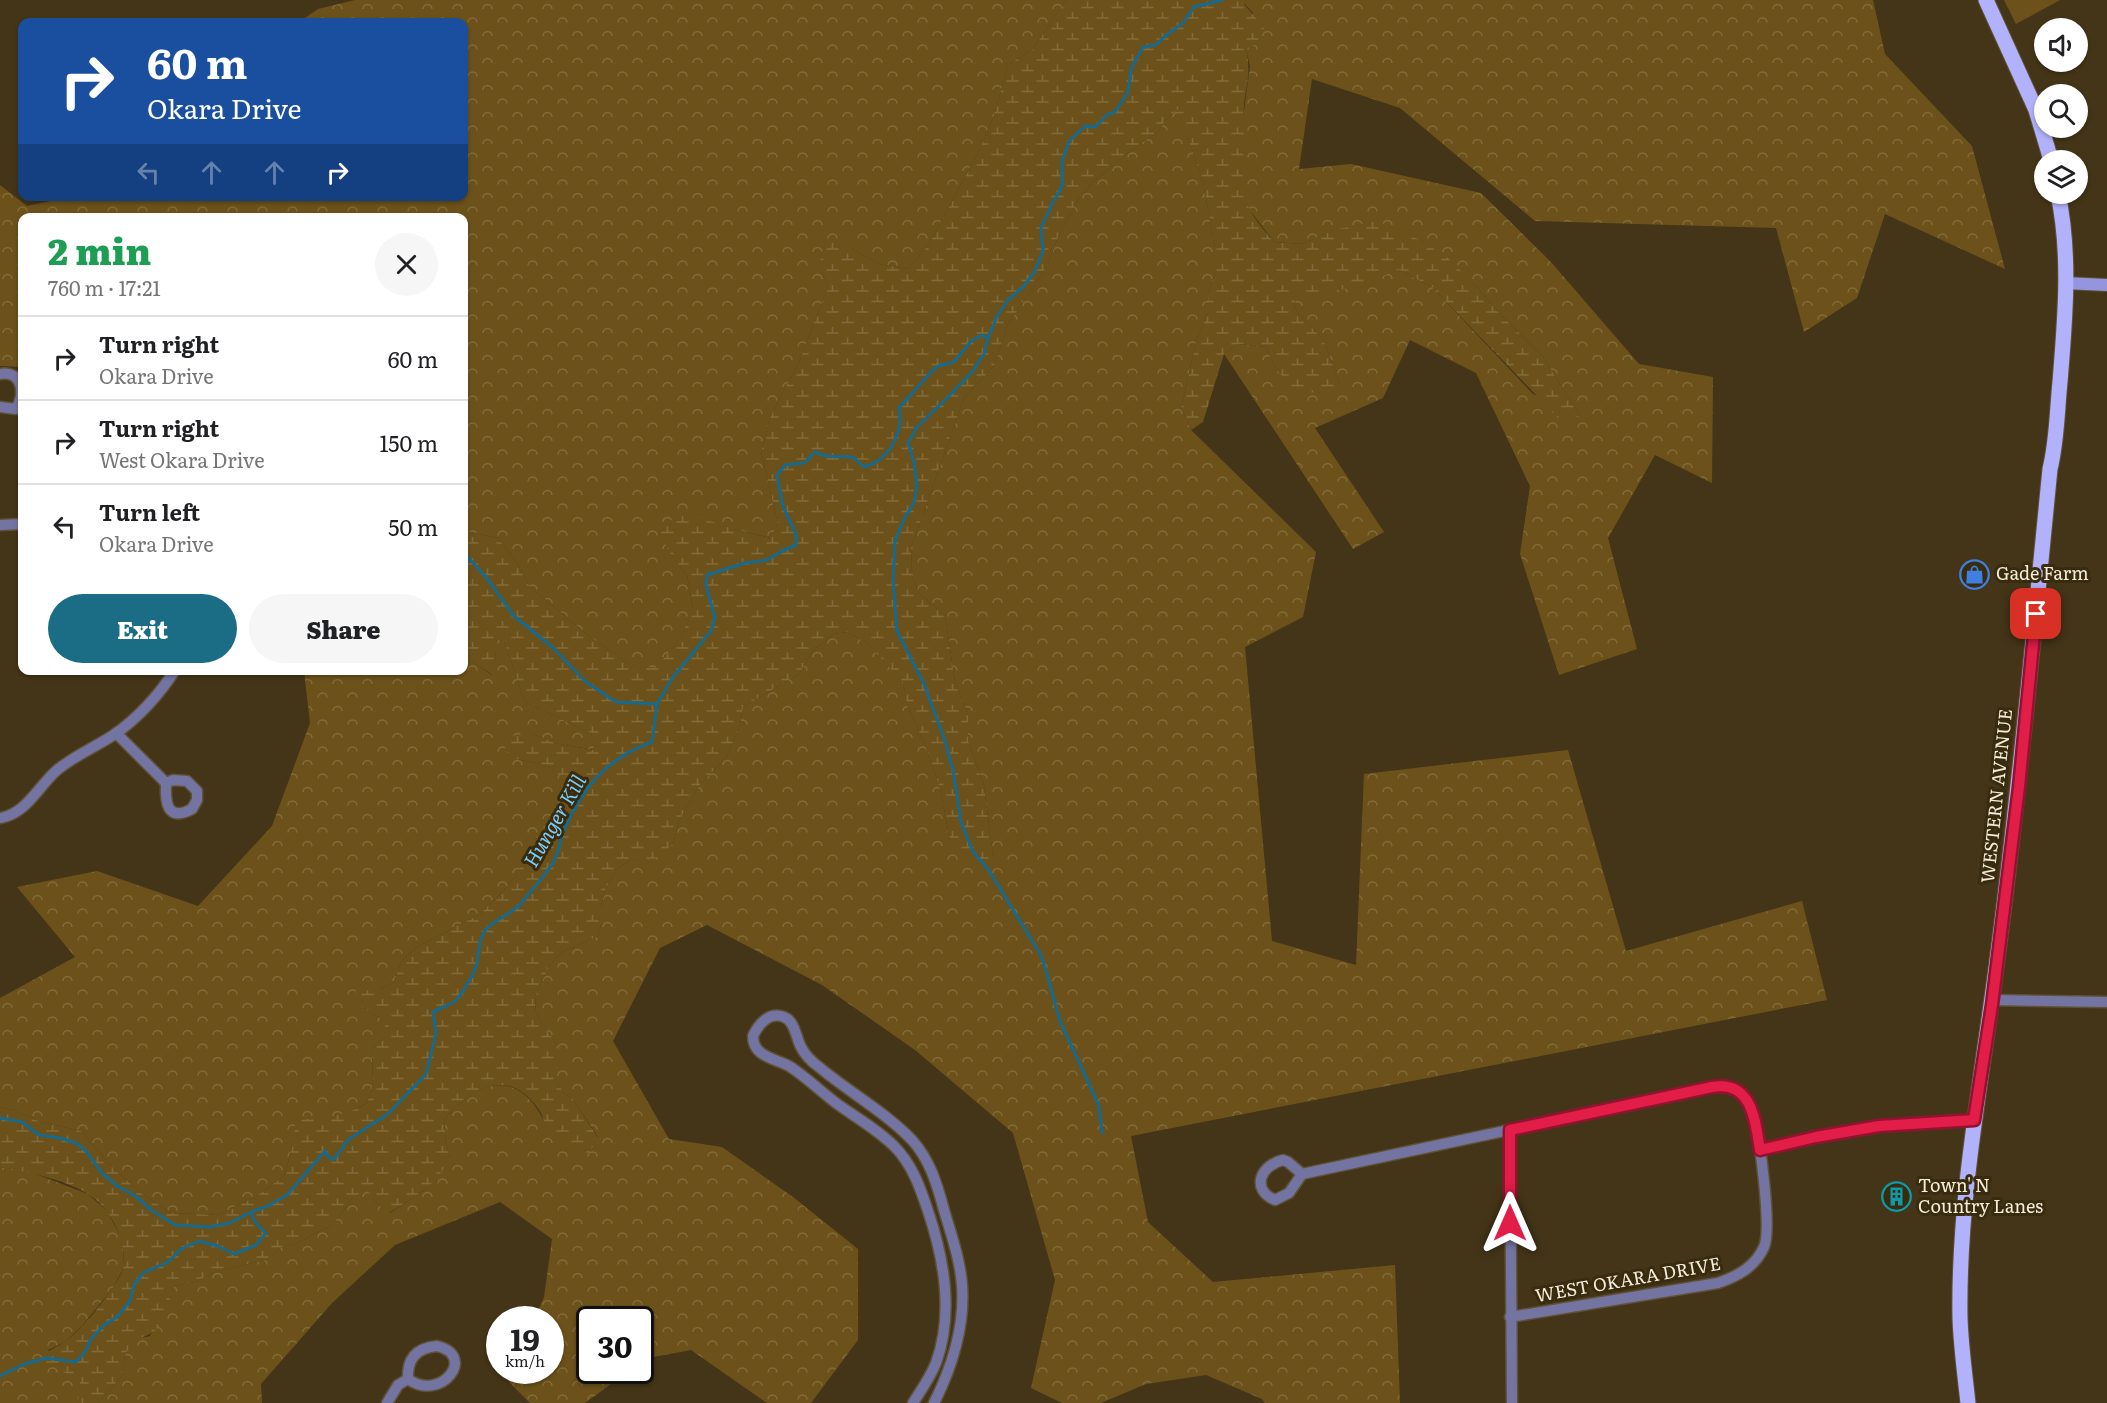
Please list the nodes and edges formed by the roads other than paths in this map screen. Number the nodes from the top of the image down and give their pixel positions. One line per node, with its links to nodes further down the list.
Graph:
1 (1986, 0): 2 (main road)
2 (2048, 150)
3 (2059, 204): 4 (main road, WESTERN AVENUE)
4 (2065, 282): 5 (main road); 18 (main road, WESTERN AVENUE)
5 (2107, 285)
6 (0, 374): 7 (street)
7 (18, 380)
8 (18, 406): 10 (street)
9 (0, 407): 10 (street)
10 (16, 409): 11 (street)
11 (18, 413)
12 (18, 524): 13 (street)
13 (0, 525)
14 (172, 675): 15 (street)
15 (116, 733): 16 (street); 17 (street)
16 (166, 783)
17 (0, 818)
18 (1992, 1000): 19 (street); 21 (main road, WESTERN AVENUE)
19 (2107, 1002)
20 (882, 1115): 22 (street); 22 (street); 26 (street)
21 (1974, 1120): 24 (street); 36 (main road, WESTERN AVENUE)
22 (873, 1129): 27 (street)
23 (1510, 1130): 24 (street, WEST OKARA DRIVE); 25 (street); 28 (street)
24 (1760, 1150): 28 (street, WEST OKARA DRIVE)
25 (1302, 1174)
26 (948, 1226): 27 (street); 30 (street)
27 (934, 1228): 29 (street)
28 (1510, 1317): 35 (street)
29 (936, 1363): 30 (street); 33 (street)
30 (949, 1370): 34 (street)
31 (408, 1379): 31 (street); 32 (street)
32 (387, 1403)
33 (913, 1403)
34 (934, 1403)
35 (1512, 1403)
36 (1968, 1403)

